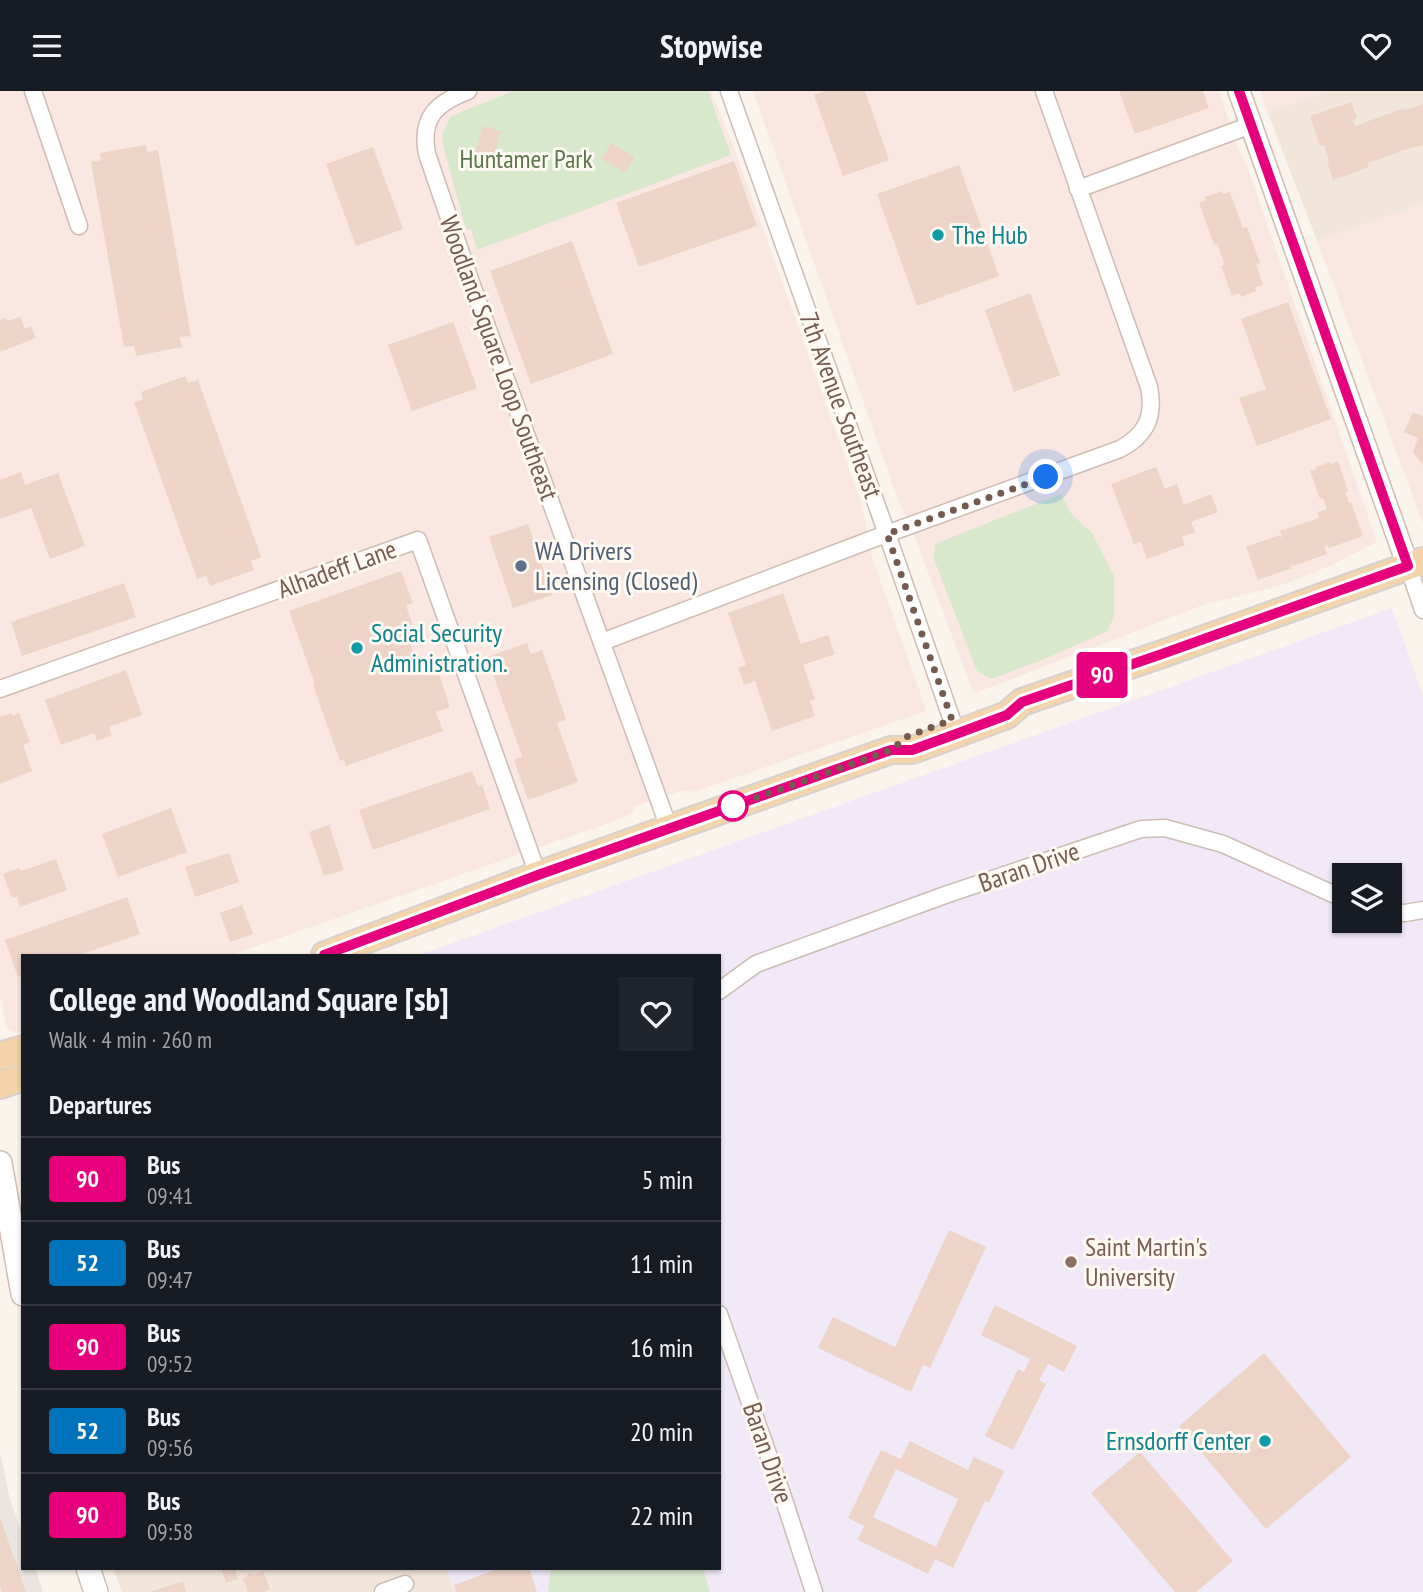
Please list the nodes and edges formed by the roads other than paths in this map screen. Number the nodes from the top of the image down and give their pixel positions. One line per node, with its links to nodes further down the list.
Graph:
1 (33, 91): 8 (street)
2 (468, 91): 12 (street, Woodland Square Loop Southeast)
3 (729, 91): 9 (street, 7th Avenue Southeast)
4 (1044, 91): 7 (street)
5 (1239, 91): 6 (street)
6 (1251, 125): 7 (street); 10 (street)
7 (1078, 189): 9 (street)
8 (79, 226)
9 (887, 534): 12 (street); 15 (street, 7th Avenue Southeast)
10 (1415, 563): 11 (street); 14 (main road)
11 (1423, 610)
12 (602, 642): 17 (street, Woodland Square Loop Southeast)
13 (0, 689): 18 (street, Alhadeff Lane)
14 (1022, 702): 15 (main road); 16 (main road)
15 (952, 720): 16 (main road)
16 (891, 750): 17 (main road)
17 (669, 828): 18 (main road)
18 (538, 875): 22 (main road)
19 (1332, 893): 23 (street, Baran Drive)
20 (1423, 910): 21 (street)
21 (1402, 913)
22 (328, 954)
23 (721, 990)
24 (21, 1050): 25 (main road)
25 (0, 1056)
26 (21, 1078): 27 (main road)
27 (0, 1085)
28 (0, 1163): 29 (main road)
29 (21, 1283)
30 (721, 1320): 35 (street, Baran Drive)
31 (89, 1570): 33 (main road)
32 (405, 1584): 34 (street)
33 (96, 1592)
34 (383, 1592)
35 (814, 1592)

